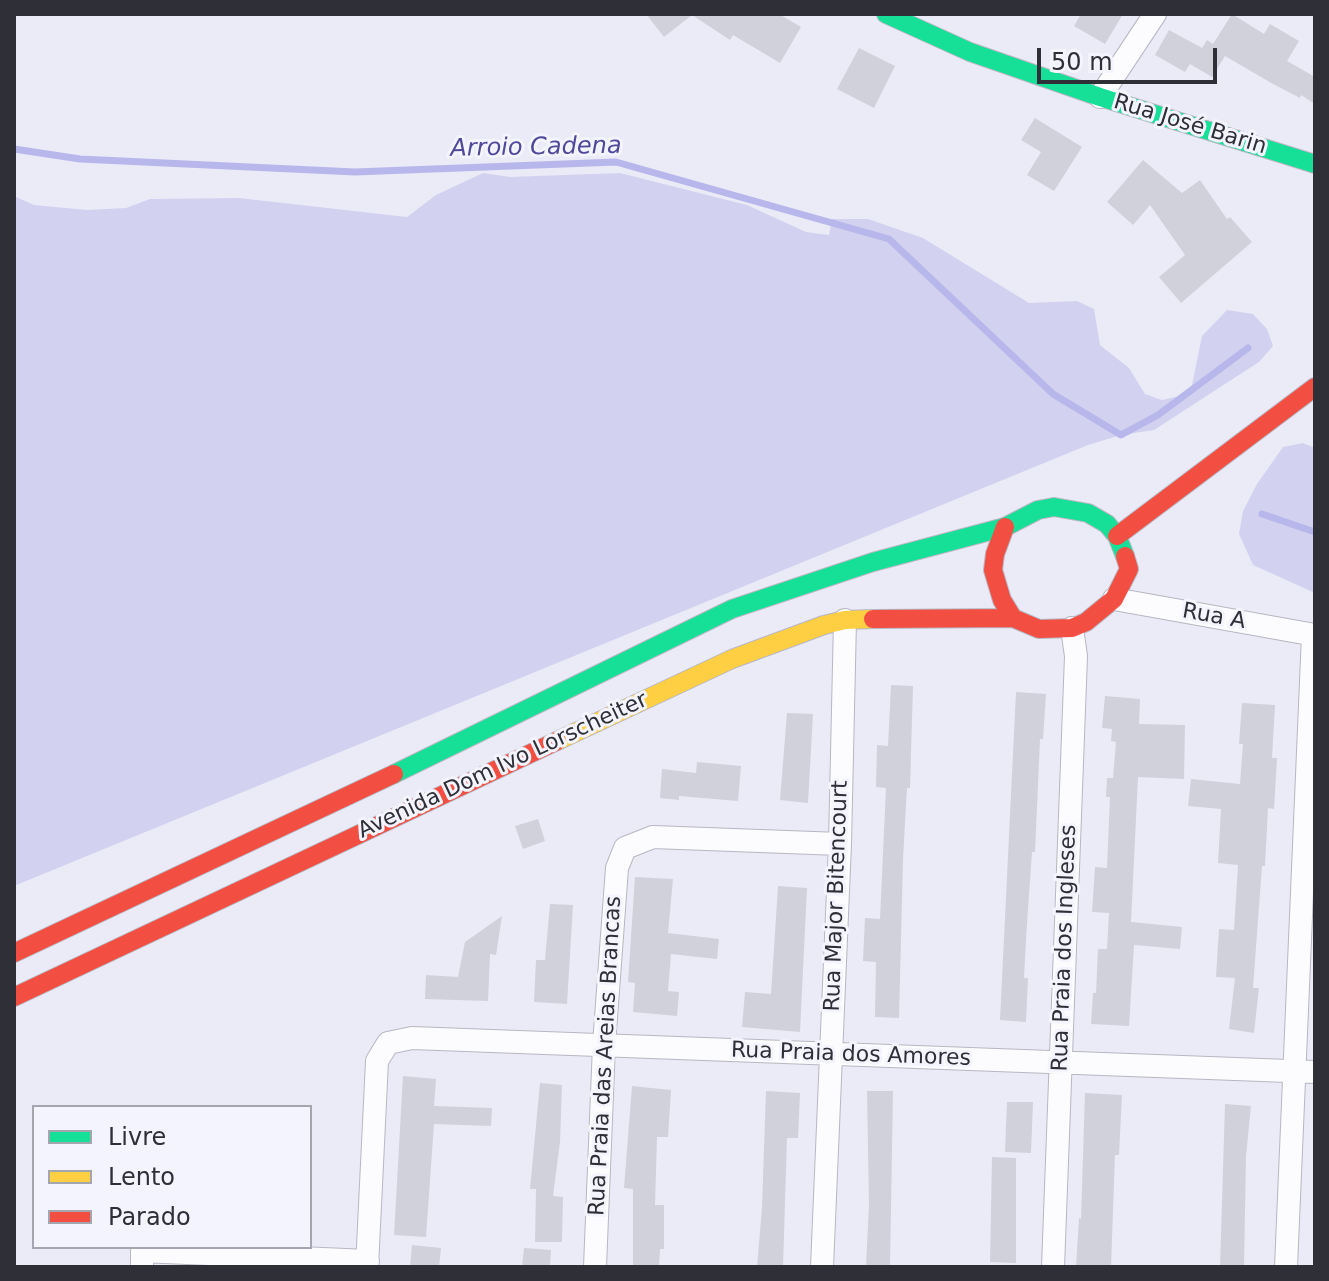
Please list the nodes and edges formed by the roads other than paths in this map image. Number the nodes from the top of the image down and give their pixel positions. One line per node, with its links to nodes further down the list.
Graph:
1 (886, 14): 3 (main road, Rua José Barin)
2 (1155, 14): 3 (street)
3 (1100, 97): 4 (main road, Rua José Barin)
4 (1315, 164)
5 (1315, 387): 7 (main road)
6 (1005, 527): 7 (main road, Avenida Dom Ivo Lorscheiter); 9 (main road); 14 (main road, Avenida Dom Ivo Lorscheiter)
7 (1117, 536): 8 (main road)
8 (1114, 599): 11 (main road); 12 (street, Rua A)
9 (1013, 618): 10 (main road, Avenida Dom Ivo Lorscheiter); 11 (main road, Avenida Dom Ivo Lorscheiter)
10 (845, 620): 13 (street, Rua Major Bitencourt); 15 (main road, Avenida Dom Ivo Lorscheiter)
11 (1072, 628): 18 (street, Rua Praia dos Ingleses)
12 (1314, 635): 19 (street)
13 (840, 844): 16 (street, Rua Praia das Areias Brancas); 17 (street, Rua Major Bitencourt)
14 (14, 953)
15 (14, 997)
16 (604, 1045): 17 (street, Rua Praia dos Amores); 21 (street, Rua Praia dos Amores); 22 (street, Rua Praia das Areias Brancas)
17 (830, 1054): 18 (street, Rua Praia dos Amores); 23 (street, Rua Major Bitencourt)
18 (1061, 1062): 19 (street, Rua Praia dos Amores); 24 (street, Rua Praia dos Ingleses)
19 (1305, 1072): 25 (street)
20 (142, 1259): 21 (street)
21 (368, 1264)
22 (595, 1267)
23 (822, 1267)
24 (1053, 1267)
25 (1286, 1267)

